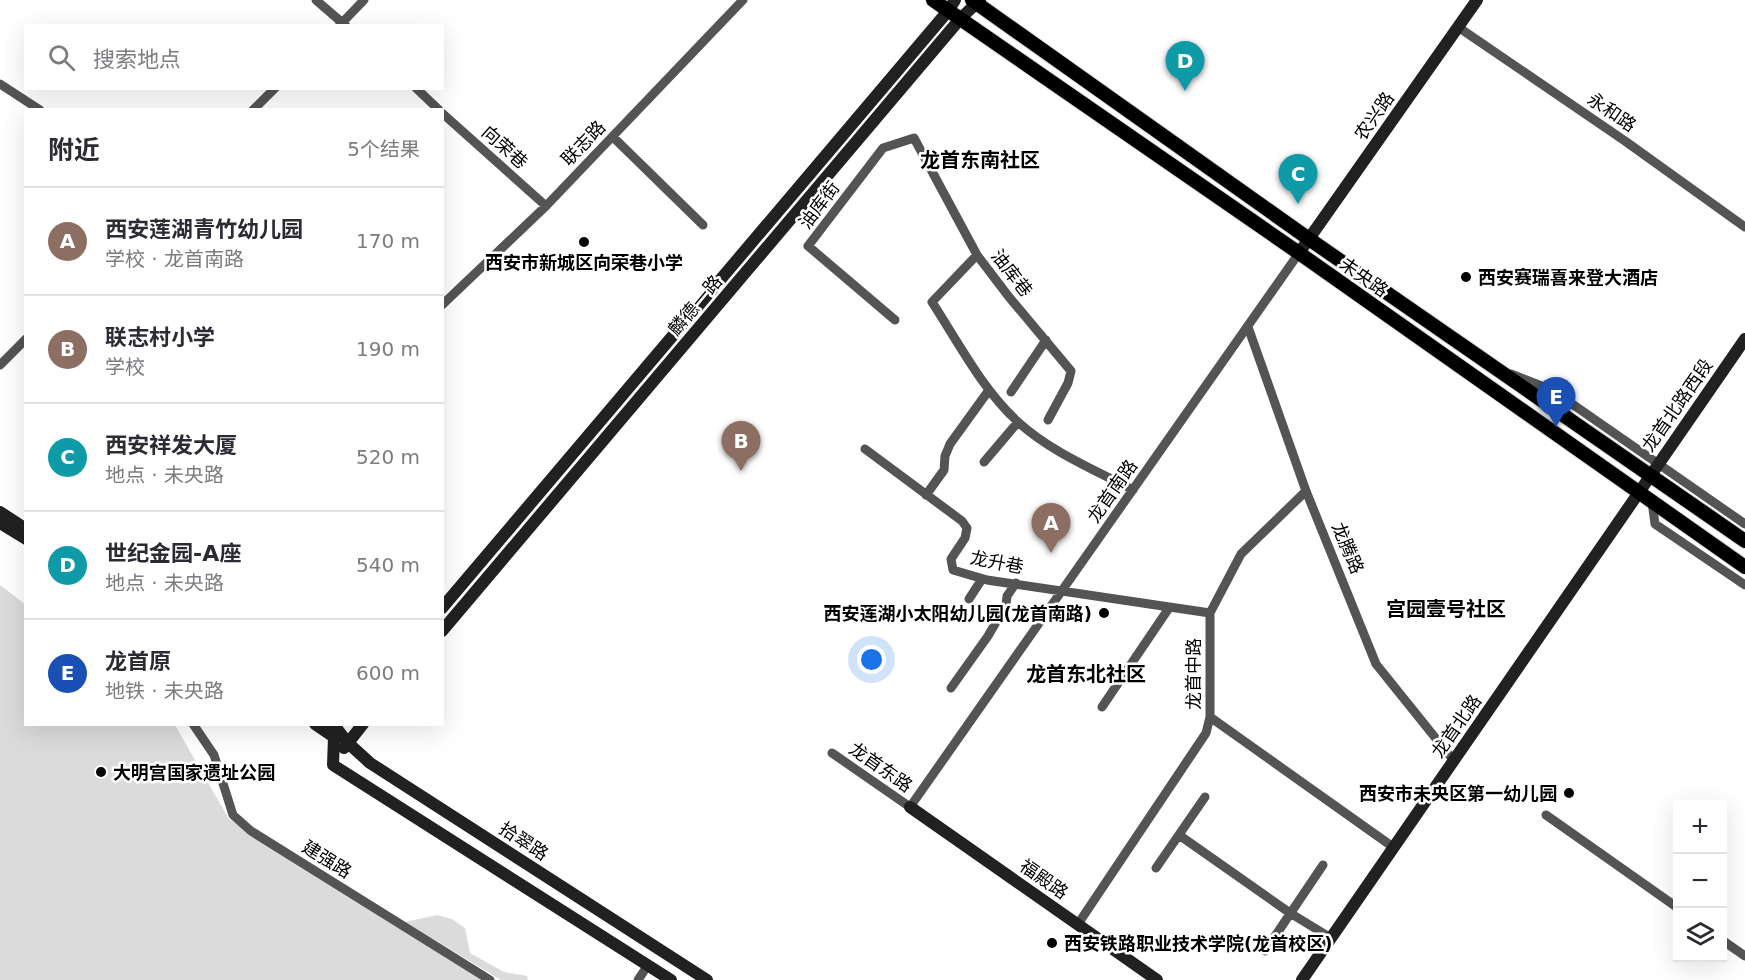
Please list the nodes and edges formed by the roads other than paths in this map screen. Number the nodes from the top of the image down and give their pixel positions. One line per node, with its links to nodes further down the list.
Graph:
1 (316, 0): 9 (street)
2 (364, 0): 9 (street)
3 (743, 0): 18 (street, 联志路)
4 (933, 0): 7 (main road, 未央路)
5 (1477, 0): 10 (main road, 农兴路)
6 (976, 1): 8 (main road, 麟德一路); 23 (main road, 未央路)
7 (951, 5): 8 (main road, 未央路); 59 (main road, 麟德一路)
8 (960, 19): 24 (main road, 未央路); 62 (main road, 麟德一路)
9 (342, 24)
10 (1458, 27): 22 (street, 永和路); 23 (main road, 农兴路)
11 (0, 84): 14 (street)
12 (273, 90): 15 (street)
13 (418, 90): 16 (street)
14 (37, 108)
15 (255, 108)
16 (437, 108)
17 (444, 115): 20 (street, 向荣巷)
18 (613, 137): 20 (street, 联志路); 21 (street)
19 (914, 138): 25 (street, 油库巷); 27 (street, 油库街)
20 (546, 206): 26 (street, 联志路)
21 (703, 225)
22 (1745, 227)
23 (1309, 239): 24 (main road, 农兴路); 34 (main road, 未央路)
24 (1299, 253): 28 (street, 龙首南路); 46 (main road, 未央路)
25 (977, 255): 30 (street, 油库巷); 35 (street)
26 (444, 303)
27 (896, 320)
28 (1248, 327): 43 (street, 龙首南路); 44 (street, 龙腾路)
29 (1745, 339): 41 (main road, 龙首北路西段)
30 (1046, 340): 36 (street); 37 (street, 油库巷)
31 (24, 341): 33 (street)
32 (1745, 354): 41 (main road, 龙首北路西段)
33 (0, 365)
34 (1492, 366): 41 (street); 42 (main road, 未央路)
35 (989, 390): 38 (street); 45 (street)
36 (1011, 392)
37 (1048, 420)
38 (1018, 422): 40 (street); 43 (street)
39 (865, 449): 45 (street, 龙升巷)
40 (984, 462)
41 (1661, 466): 42 (main road, 龙首北路西段); 49 (street)
42 (1653, 478): 46 (main road, 龙首北路西段); 52 (main road, 未央路)
43 (1134, 490): 57 (street, 龙首南路)
44 (1306, 491): 61 (street, 龙首中路); 71 (street, 龙腾路)
45 (926, 495): 54 (street, 龙升巷)
46 (1645, 496): 53 (main road, 未央路); 56 (street); 71 (main road, 龙首北路)
47 (0, 512): 50 (main road)
48 (0, 523): 51 (main road)
49 (1745, 524)
50 (24, 528)
51 (24, 538)
52 (1745, 541)
53 (1745, 567)
54 (982, 579): 55 (street, 龙升巷); 58 (street)
55 (1016, 583): 57 (street, 龙升巷); 63 (street)
56 (1745, 585)
57 (1062, 591): 60 (street, 龙升巷); 74 (street, 龙首南路)
58 (969, 599)
59 (444, 606)
60 (1169, 608): 61 (street, 龙升巷); 64 (street)
61 (1210, 613): 65 (street, 龙首中路)
62 (444, 629)
63 (951, 688)
64 (1102, 707)
65 (1210, 717): 77 (street); 82 (street, 龙首中路)
66 (194, 726): 88 (street, 建强路)
67 (361, 726): 69 (main road)
68 (336, 729): 69 (main road, 拾翠路); 72 (main road)
69 (347, 742): 72 (main road); 91 (main road, 拾翠路)
70 (832, 753): 74 (street, 龙首东路)
71 (1454, 761): 77 (main road, 龙首北路)
72 (333, 765): 87 (main road)
73 (1205, 796): 76 (street)
74 (910, 807): 82 (main road, 福殿路)
75 (1546, 815): 80 (street)
76 (1179, 835): 79 (street); 81 (street)
77 (1393, 847): 83 (main road, 龙首北路)
78 (1323, 865): 81 (street)
79 (1156, 868)
80 (1673, 905)
81 (1290, 913): 83 (street); 85 (street)
82 (1078, 924): 92 (main road, 福殿路)
83 (1331, 938): 93 (main road, 龙首北路)
84 (1727, 943): 86 (street)
85 (1265, 951)
86 (1745, 956)
87 (648, 964): 89 (street); 90 (main road)
88 (490, 980)
89 (638, 980)
90 (671, 980)
91 (707, 980)
92 (1157, 980)
93 (1302, 980)

